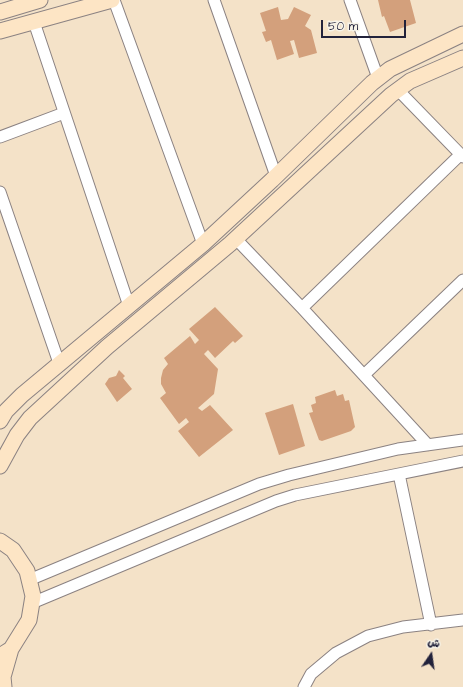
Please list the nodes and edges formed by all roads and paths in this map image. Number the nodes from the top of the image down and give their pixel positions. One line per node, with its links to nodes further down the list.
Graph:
1 (40, 0): 5 (street)
2 (113, 0): 6 (street); 20 (street)
3 (214, 0): 17 (street)
4 (350, 0): 10 (street)
5 (0, 12)
6 (34, 22): 7 (street); 12 (street)
7 (0, 31)
8 (463, 34): 10 (street)
9 (463, 58): 11 (street)
10 (378, 78): 13 (street)
11 (398, 90): 15 (street); 16 (street)
12 (64, 113): 14 (street); 22 (street)
13 (332, 122): 15 (street); 17 (street)
14 (0, 137)
15 (346, 138): 19 (street)
16 (462, 156): 23 (street)
17 (276, 176): 20 (street)
18 (0, 192): 24 (street)
19 (236, 239): 23 (street); 30 (street)
20 (203, 244): 22 (street)
21 (463, 280): 25 (street)
22 (129, 306): 24 (street)
23 (302, 308): 25 (street)
24 (59, 363): 26 (street)
25 (364, 375): 28 (street)
26 (0, 421)
27 (463, 440): 28 (street)
28 (428, 445): 33 (street)
29 (463, 461): 31 (street)
30 (0, 466)
31 (399, 474): 34 (street); 36 (street)
32 (0, 541): 33 (street)
33 (30, 580): 34 (street)
34 (32, 603): 37 (street)
35 (463, 620): 36 (street)
36 (432, 625): 39 (street)
37 (5, 652): 38 (street)
38 (4, 687)
39 (304, 687)

